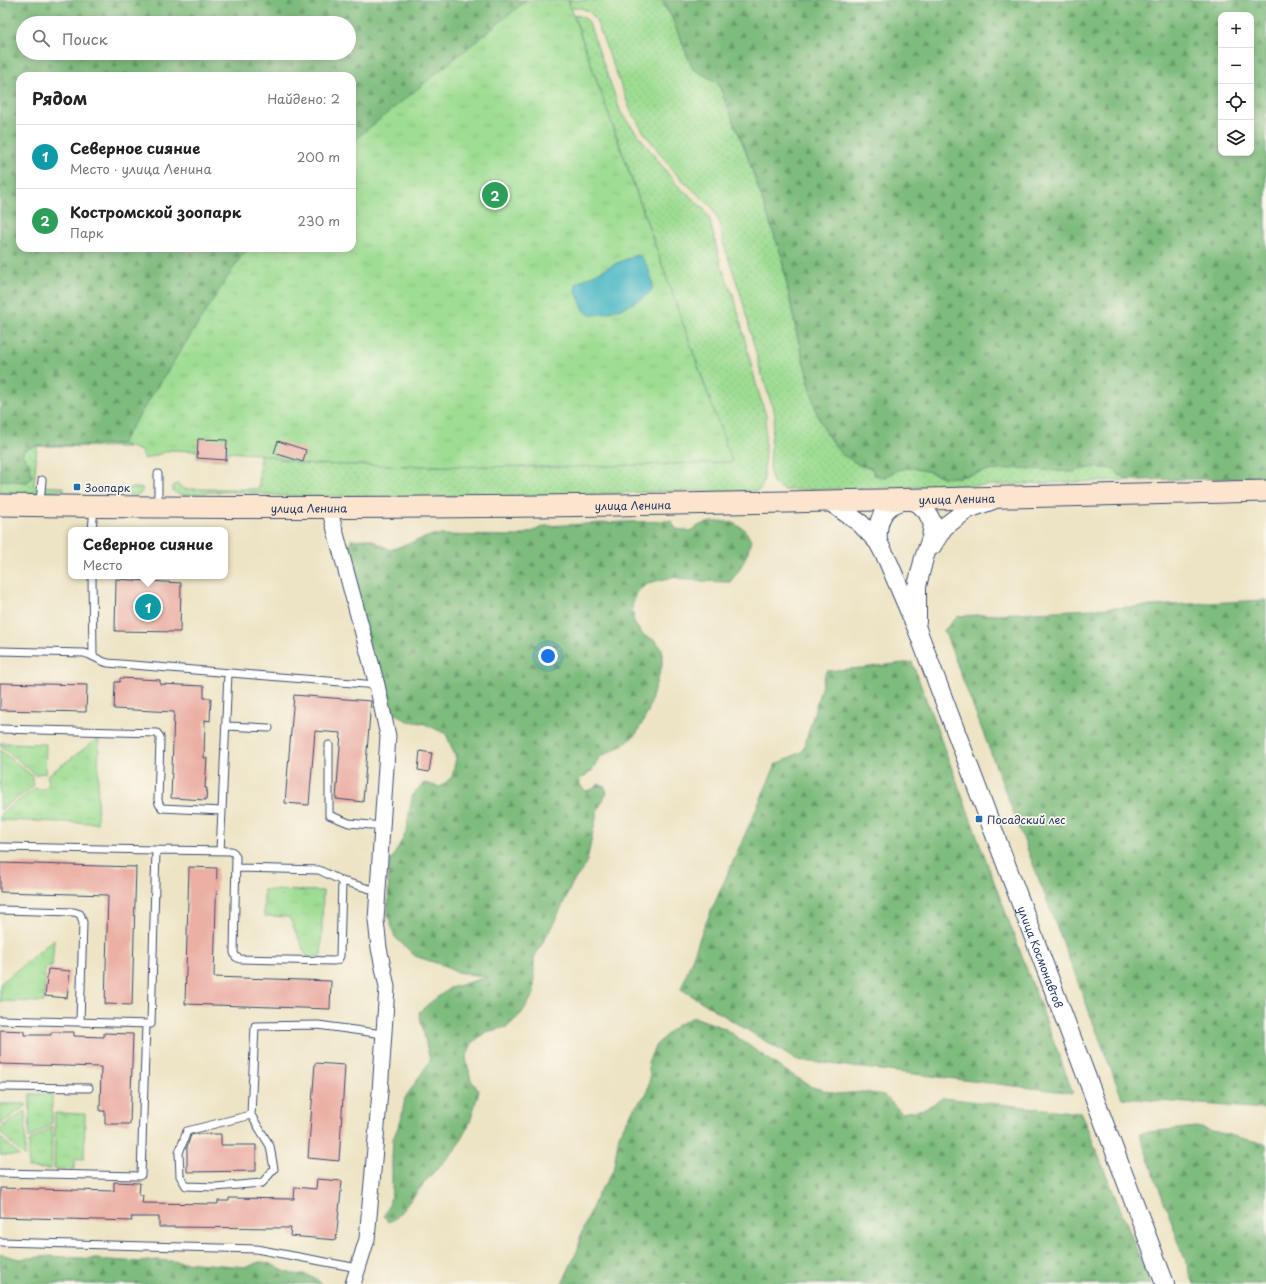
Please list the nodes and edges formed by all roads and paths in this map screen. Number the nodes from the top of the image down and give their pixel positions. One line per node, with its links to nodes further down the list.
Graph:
1 (158, 474): 10 (lane)
2 (42, 480): 8 (lane)
3 (1266, 491): 4 (main road, улица Ленина)
4 (1002, 497): 5 (main road, улица Ленина); 14 (street)
5 (907, 500): 6 (main road, улица Ленина); 13 (street); 14 (street)
6 (829, 501): 11 (main road, улица Ленина); 13 (street, улица Космонавтов)
7 (0, 505): 8 (main road, улица Ленина)
8 (40, 506): 9 (main road, улица Ленина)
9 (94, 506): 10 (main road, улица Ленина); 12 (lane)
10 (158, 507): 11 (main road, улица Ленина)
11 (329, 508): 20 (street)
12 (92, 527)
13 (878, 542): 16 (street, улица Космонавтов)
14 (924, 558): 16 (street)
15 (92, 579): 18 (lane)
16 (917, 629): 45 (street, улица Космонавтов)
17 (0, 651): 18 (lane)
18 (93, 656): 19 (lane)
19 (228, 673): 20 (lane); 21 (lane)
20 (377, 685): 26 (street)
21 (226, 726): 22 (lane); 25 (lane)
22 (269, 728)
23 (0, 729): 25 (lane)
24 (328, 745): 26 (lane)
25 (222, 811): 29 (lane)
26 (382, 826): 32 (street)
27 (0, 847): 28 (lane)
28 (156, 850): 29 (lane); 36 (lane)
29 (220, 851): 30 (lane)
30 (236, 868): 31 (lane); 31 (lane)
31 (342, 881): 32 (lane)
32 (377, 891): 37 (street)
33 (0, 910): 35 (lane)
34 (0, 1020): 35 (lane)
35 (80, 1022): 36 (lane)
36 (146, 1024): 41 (lane)
37 (383, 1034): 40 (lane); 43 (street)
38 (0, 1087): 39 (lane)
39 (89, 1088)
40 (251, 1115): 40 (lane)
41 (0, 1173)
42 (0, 1242): 43 (lane)
43 (358, 1268): 44 (street)
44 (353, 1284)
45 (1164, 1284)

